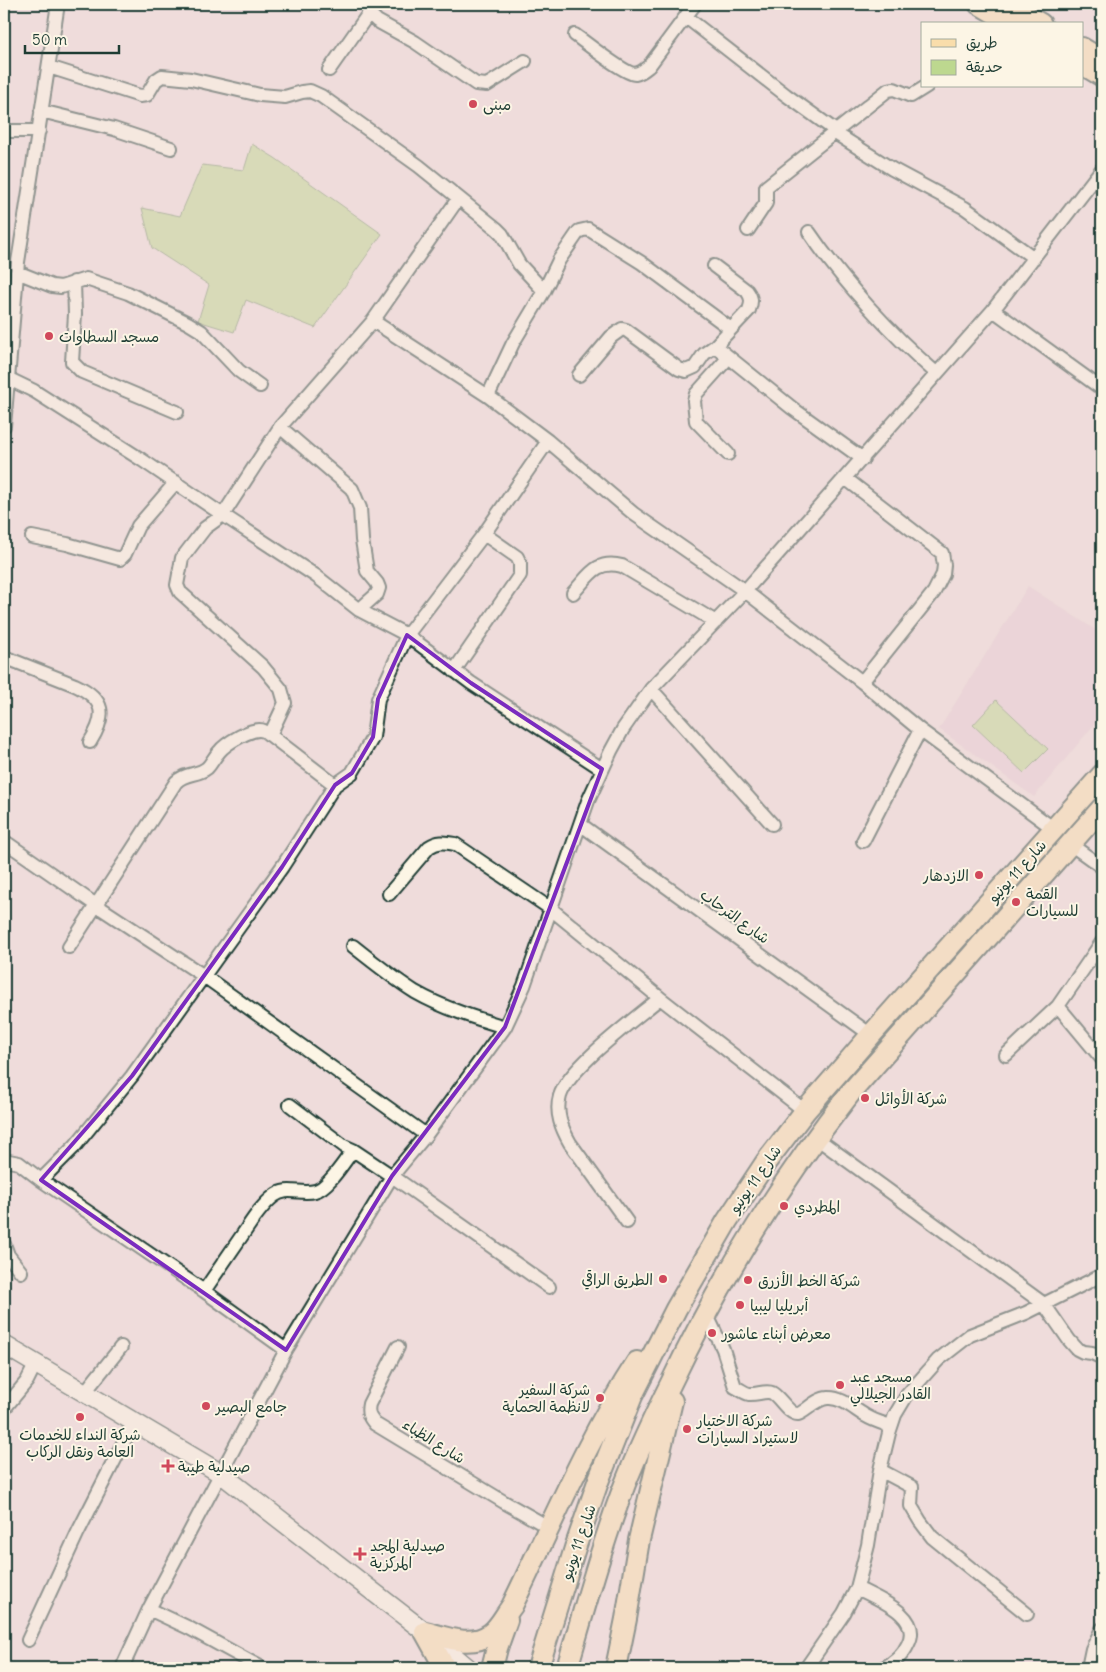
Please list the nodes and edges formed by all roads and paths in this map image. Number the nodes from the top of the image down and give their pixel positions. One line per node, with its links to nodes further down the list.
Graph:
1 (58, 4): 13 (street)
2 (695, 4): 5 (street)
3 (979, 4): 6 (main road)
4 (369, 8): 11 (street); 14 (street)
5 (686, 17): 8 (street); 20 (street)
6 (1010, 18): 7 (main road)
7 (1031, 22)
8 (575, 35)
9 (1084, 49): 10 (main road)
10 (1102, 60)
11 (525, 61)
12 (1084, 65): 15 (main road)
13 (49, 68): 17 (street); 23 (street)
14 (329, 70)
15 (1102, 76)
16 (924, 88): 20 (street)
17 (41, 111): 19 (street); 21 (street)
18 (4, 131): 19 (street)
19 (39, 131): 28 (street)
20 (835, 133): 24 (street); 26 (street)
21 (171, 148)
22 (1102, 169): 26 (street)
23 (458, 199): 30 (street); 32 (street)
24 (748, 230)
25 (809, 232): 37 (street)
26 (1034, 258): 31 (street)
27 (714, 266): 34 (street)
28 (17, 272): 29 (street); 33 (street)
29 (74, 282): 40 (street); 43 (street)
30 (544, 291): 34 (street); 42 (street)
31 (993, 310): 37 (street); 41 (street)
32 (373, 321): 42 (street); 45 (street)
33 (8, 325): 39 (street)
34 (731, 329): 35 (street)
35 (715, 346): 36 (street); 38 (street)
36 (729, 357): 47 (street); 48 (street)
37 (936, 373): 48 (street)
38 (579, 375)
39 (7, 378): 44 (street); 50 (street)
40 (260, 386)
41 (1102, 389)
42 (488, 396): 46 (street)
43 (176, 412)
44 (4, 426)
45 (280, 427): 51 (street); 56 (street)
46 (548, 441): 52 (street); 54 (street)
47 (728, 454)
48 (863, 459): 49 (street)
49 (844, 478): 54 (street); 61 (street)
50 (176, 482): 51 (street); 53 (street)
51 (223, 515): 56 (street); 64 (street)
52 (484, 534): 58 (street); 60 (street)
53 (32, 537)
54 (745, 591): 57 (street); 61 (street)
55 (573, 593): 57 (street)
56 (359, 610): 58 (street)
57 (716, 622): 62 (street)
58 (407, 635): 60 (street); 68 (street)
59 (4, 656): 65 (street)
60 (454, 671): 66 (street)
61 (862, 682): 63 (street)
62 (651, 689): 66 (street); 71 (street)
63 (920, 730): 72 (street); 74 (street)
64 (270, 735): 68 (street); 78 (street)
65 (90, 742)
66 (602, 769): 70 (street)
67 (1102, 775): 72 (main road, شارع 11 يونيو)
68 (334, 785): 83 (street)
69 (1102, 808): 75 (main road, شارع 11 يونيو)
70 (580, 824): 79 (street); 87 (street, شارع الترحاب)
71 (772, 824)
72 (1054, 829): 87 (main road, شارع 11 يونيو)
73 (4, 841): 78 (street)
74 (863, 841)
75 (1070, 844): 76 (street); 93 (main road, شارع 11 يونيو)
76 (1102, 867)
77 (389, 894): 79 (street)
78 (96, 905): 82 (street); 83 (street)
79 (552, 909): 84 (street); 86 (street)
80 (1102, 942): 85 (street)
81 (353, 946): 86 (street)
82 (69, 947)
83 (204, 976): 92 (street); 97 (street)
84 (660, 998): 91 (street); 98 (street)
85 (1058, 1006): 88 (street); 89 (street)
86 (505, 1027): 92 (street)
87 (871, 1035): 91 (main road, شارع 11 يونيو)
88 (1100, 1051)
89 (1006, 1056)
90 (290, 1105): 94 (street)
91 (805, 1111): 105 (main road, شارع 11 يونيو)
92 (426, 1135): 96 (street)
93 (815, 1138): 104 (street); 106 (main road, شارع 11 يونيو)
94 (353, 1150): 96 (street); 103 (street)
95 (4, 1160): 97 (street)
96 (392, 1176): 102 (street); 110 (street)
97 (41, 1180): 103 (street)
98 (627, 1222)
99 (4, 1244): 100 (street)
100 (21, 1272)
101 (1102, 1275): 104 (street)
102 (549, 1287)
103 (204, 1291): 110 (street)
104 (1044, 1304): 111 (street); 116 (street)
105 (676, 1309): 119 (main road); 127 (main road, شارع 11 يونيو)
106 (703, 1319): 116 (street); 133 (main road, شارع 11 يونيو); 134 (main road)
107 (4, 1345): 112 (main road)
108 (121, 1347): 113 (street)
109 (398, 1347): 119 (street, شارع الظباء)
110 (286, 1350): 118 (street)
111 (1102, 1358)
112 (36, 1363): 113 (main road); 114 (street)
113 (85, 1392): 115 (main road)
114 (4, 1408)
115 (134, 1422): 118 (main road); 126 (street)
116 (891, 1426): 117 (street)
117 (880, 1470): 120 (street); 123 (street)
118 (220, 1473): 122 (street); 125 (main road)
119 (550, 1528): 121 (main road)
120 (857, 1588): 135 (street); 136 (street)
121 (512, 1606): 125 (main road); 132 (main road)
122 (149, 1609): 128 (street); 129 (street)
123 (1027, 1614)
124 (1102, 1629): 137 (street)
125 (424, 1632): 130 (main road); 131 (main road)
126 (28, 1640)
127 (538, 1666)
128 (122, 1668)
129 (262, 1668)
130 (444, 1668)
131 (468, 1668)
132 (492, 1668)
133 (567, 1668)
134 (616, 1668)
135 (806, 1668)
136 (883, 1668)
137 (1088, 1668)

